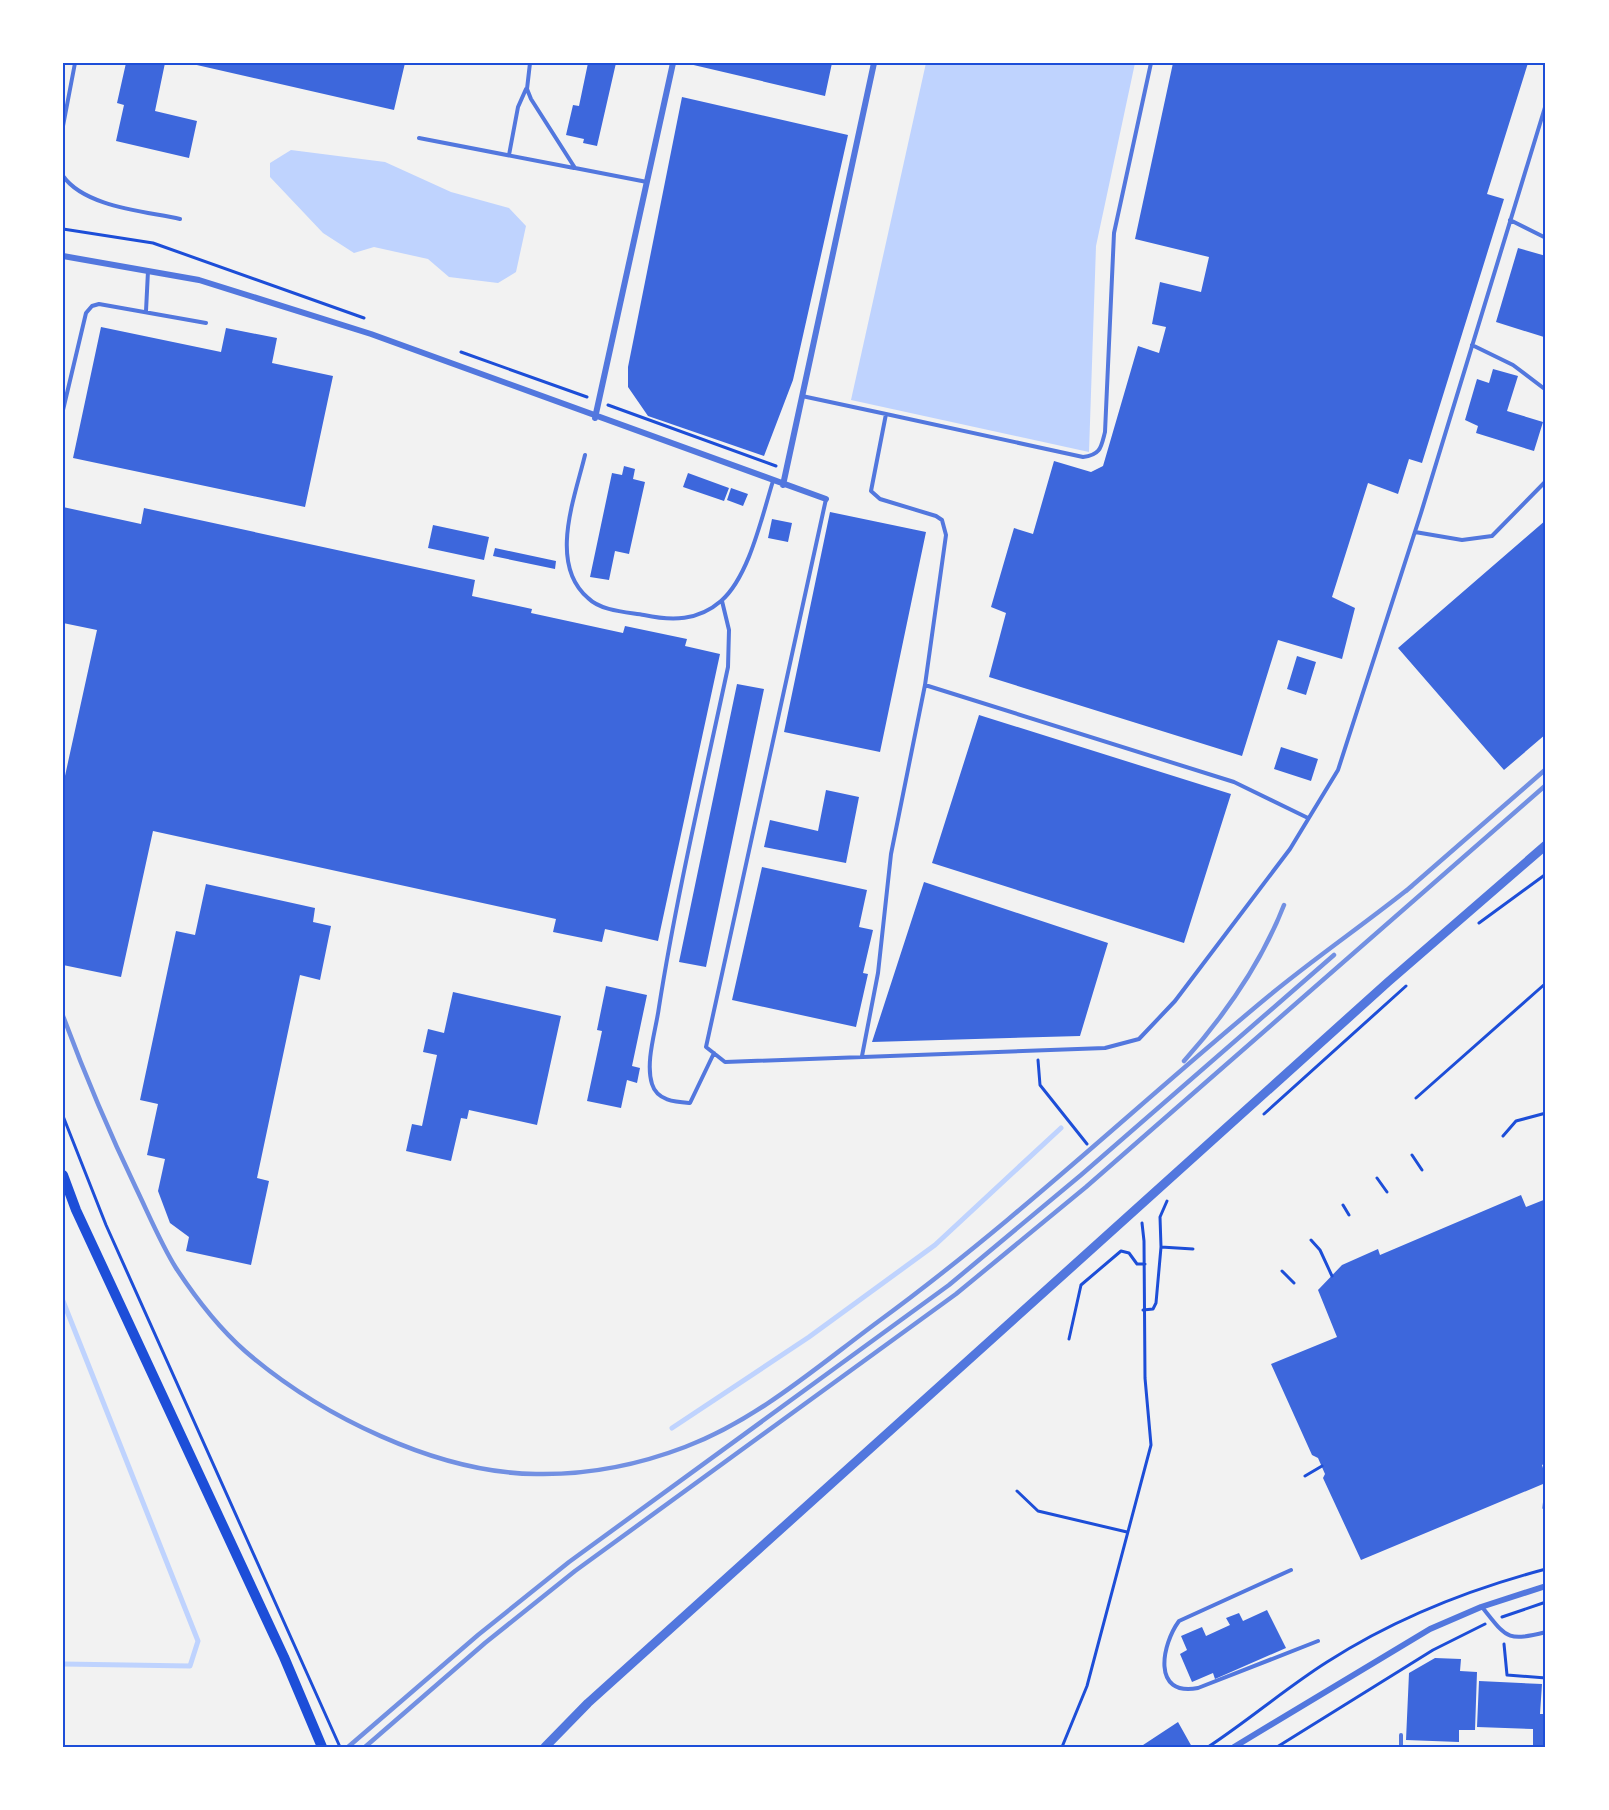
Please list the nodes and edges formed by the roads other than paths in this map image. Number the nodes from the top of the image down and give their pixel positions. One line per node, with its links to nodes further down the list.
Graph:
1 (75, 63): 8 (lane)
2 (530, 63): 6 (lane)
3 (673, 63): 13 (street)
4 (874, 63): 23 (street)
5 (1152, 63): 25 (lane)
6 (526, 89): 10 (lane); 11 (lane)
7 (1546, 104): 15 (lane)
8 (63, 126)
9 (419, 138): 10 (lane)
10 (510, 155): 11 (lane)
11 (575, 168): 13 (lane)
12 (63, 176): 14 (lane)
13 (647, 182): 26 (street)
14 (180, 219)
15 (1510, 220): 16 (lane); 21 (lane)
16 (1546, 238)
17 (63, 256): 18 (street)
18 (148, 270): 19 (lane); 26 (street)
19 (146, 311): 20 (lane); 24 (lane)
20 (206, 322)
21 (1472, 345): 22 (lane); 32 (lane)
22 (1546, 390)
23 (802, 396): 25 (lane); 30 (street)
24 (63, 410)
25 (886, 414): 34 (lane)
26 (595, 418): 28 (street)
27 (585, 455): 33 (lane)
28 (773, 481): 30 (street); 33 (lane)
29 (1546, 481): 32 (lane)
30 (783, 485): 31 (street)
31 (826, 499): 37 (lane)
32 (1415, 532): 35 (lane)
33 (722, 601): 37 (lane)
34 (926, 686): 35 (lane); 38 (lane)
35 (1308, 818): 38 (lane)
36 (1546, 844): 47 (street)
37 (714, 1053): 38 (lane)
38 (862, 1056)
39 (63, 1175): 46 (main road)
40 (1291, 1570): 44 (lane)
41 (1544, 1588): 42 (street)
42 (1481, 1607): 43 (lane); 48 (street)
43 (1546, 1632)
44 (1318, 1641)
45 (1401, 1735): 49 (lane)
46 (321, 1746)
47 (545, 1747)
48 (1234, 1747)
49 (1401, 1747)

